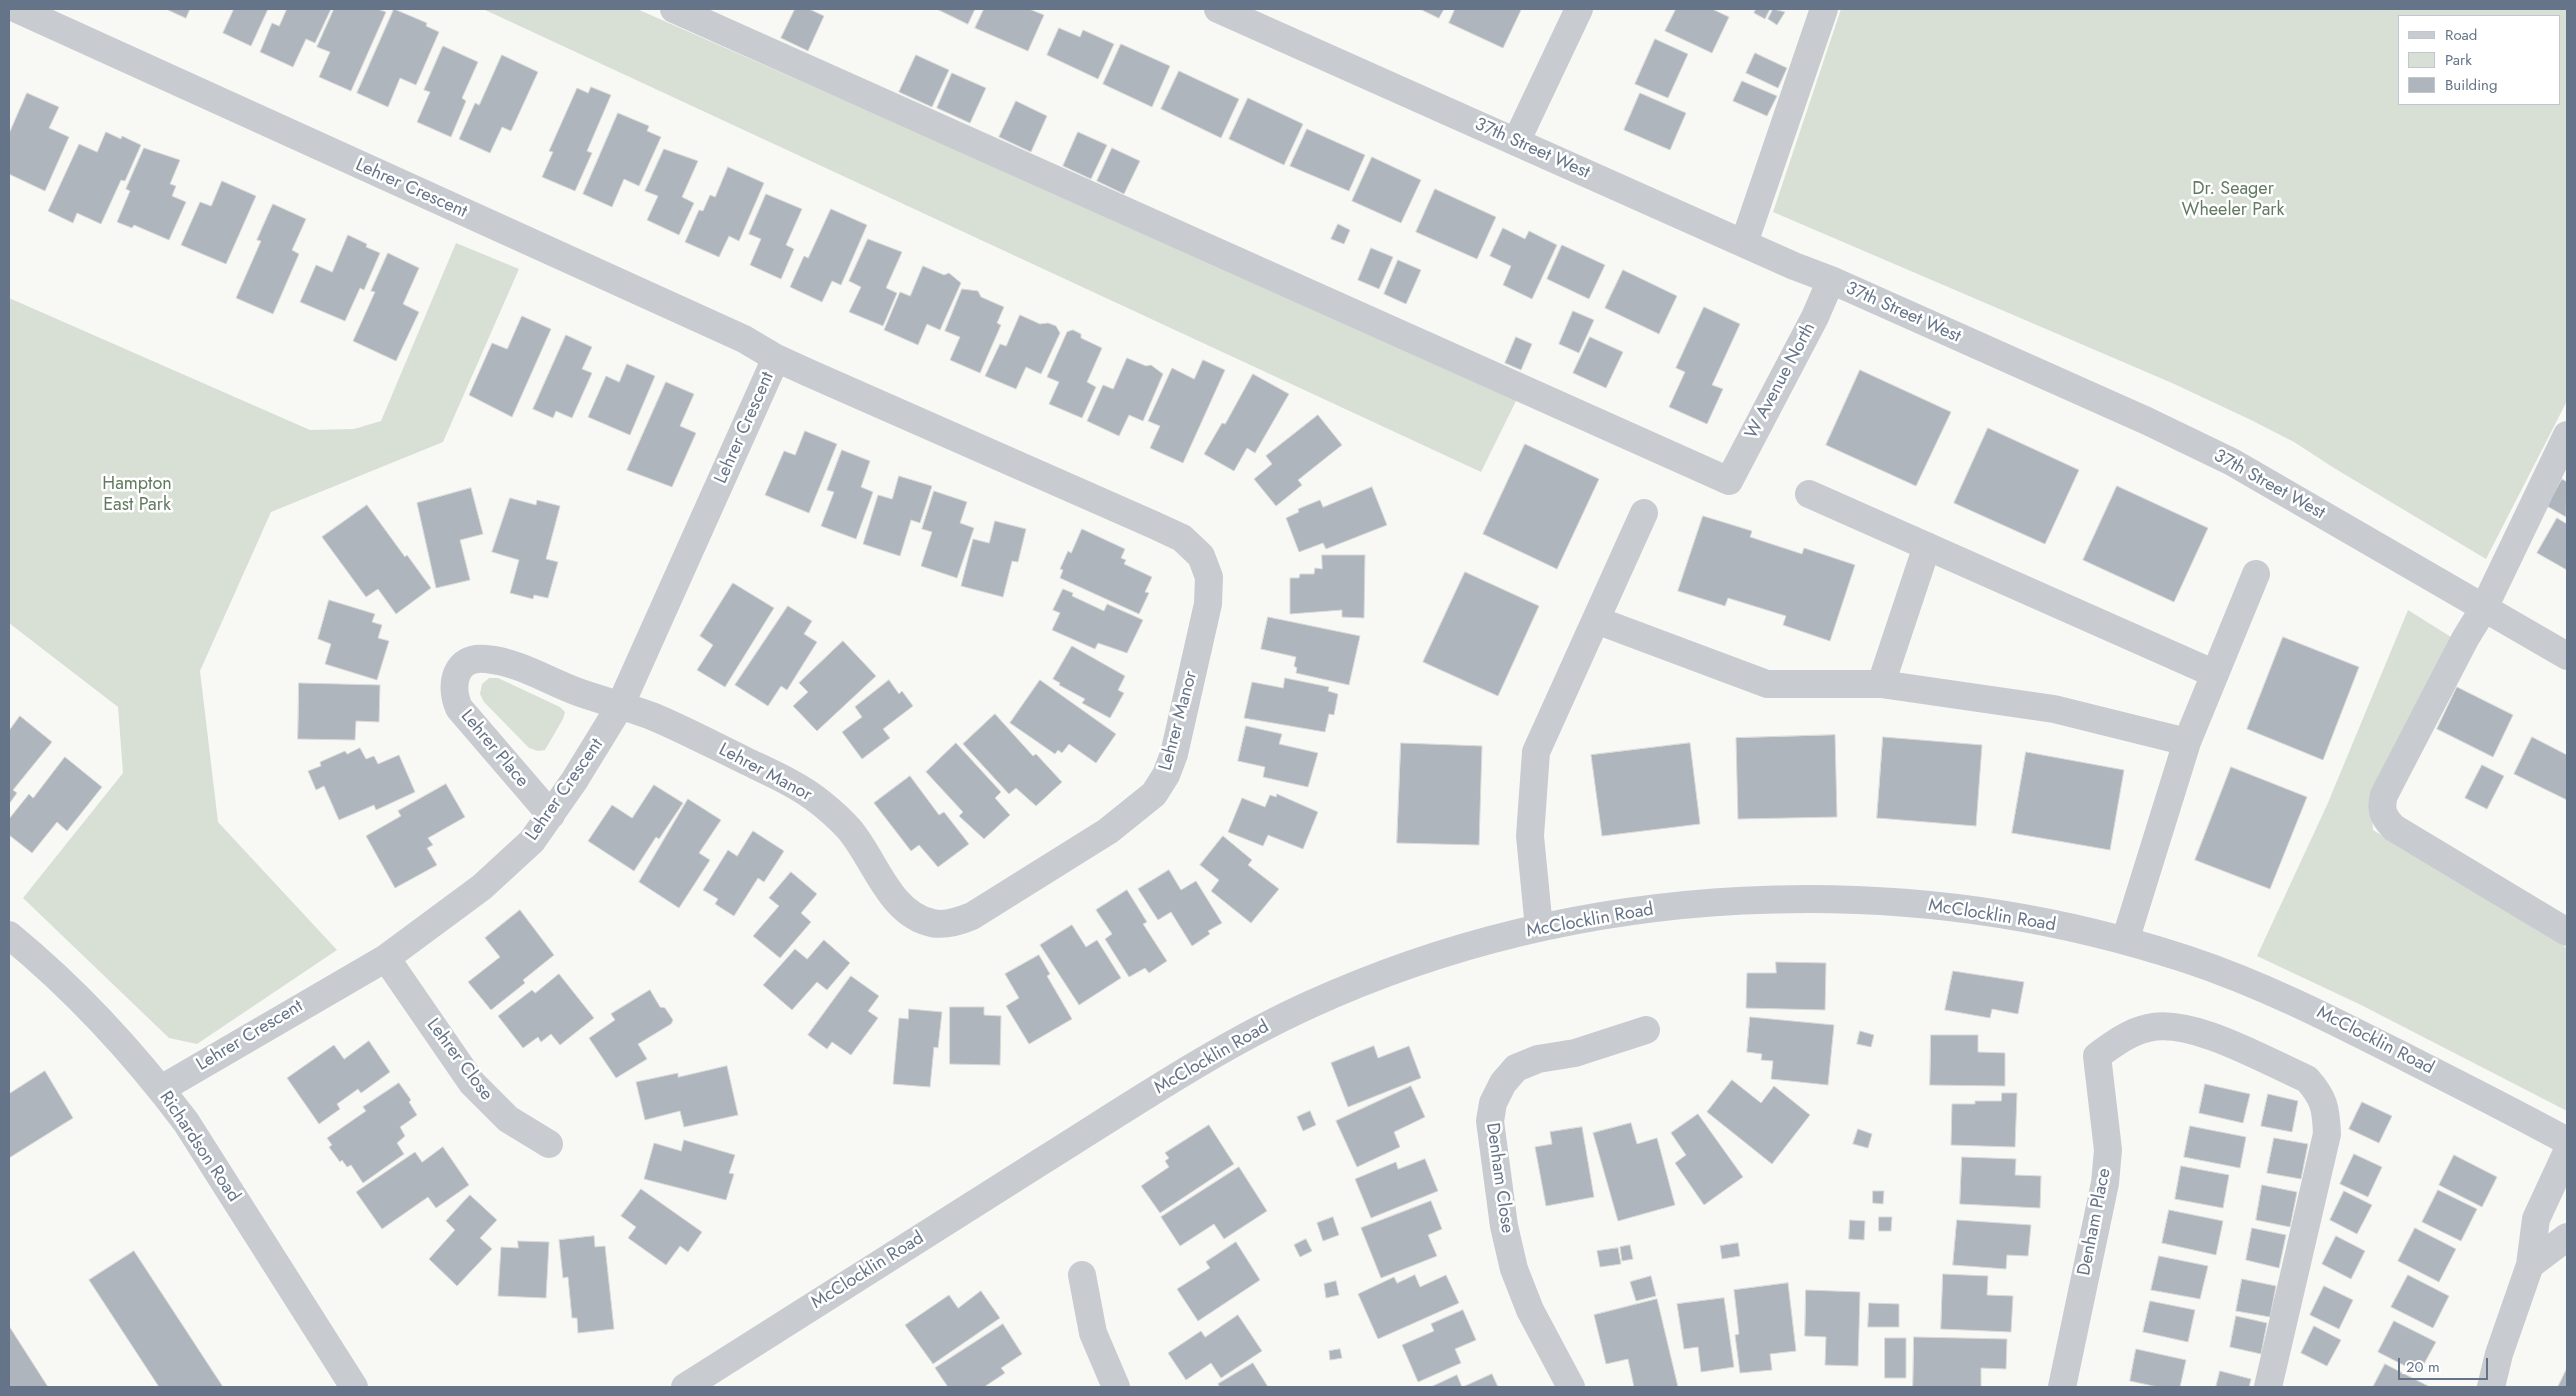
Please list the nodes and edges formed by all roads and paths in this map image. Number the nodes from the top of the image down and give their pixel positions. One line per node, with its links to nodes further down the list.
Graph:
1 (17, 9): 9 (street, Lehrer Crescent)
2 (674, 9): 8 (street, W Avenue North)
3 (1218, 9): 6 (street, 37th Street West)
4 (1580, 9): 6 (street)
5 (1824, 9): 7 (street)
6 (1516, 142): 7 (street, 37th Street West)
7 (1744, 243): 8 (street, 37th Street West)
8 (1831, 280): 15 (street, 37th Street West)
9 (776, 358): 20 (street, Lehrer Crescent); 20 (street, Lehrer Manor)
10 (2566, 440): 15 (street)
11 (1808, 494): 13 (street)
12 (1644, 513): 16 (street)
13 (1927, 546): 18 (street); 19 (street)
14 (2256, 574): 18 (street)
15 (2484, 608): 17 (street, 37th Street West); 24 (street)
16 (1596, 620): 19 (street); 23 (street)
17 (2567, 656)
18 (2215, 674): 21 (street)
19 (1881, 684): 21 (street)
20 (620, 706): 22 (street, Lehrer Crescent); 22 (street, Lehrer Place)
21 (2187, 742): 26 (street)
22 (551, 815): 27 (street, Lehrer Crescent)
23 (1539, 928): 26 (street, McClocklin Road); 37 (street, McClocklin Road)
24 (2567, 932)
25 (9, 935): 29 (street, Richardson Road)
26 (2125, 941): 30 (street, McClocklin Road)
27 (386, 958): 29 (street, Lehrer Crescent); 31 (street, Lehrer Close)
28 (1646, 1030): 39 (street, Denham Close)
29 (161, 1089): 36 (street, Richardson Road)
30 (2567, 1141)
31 (549, 1144)
32 (2567, 1152): 34 (street)
33 (2567, 1237): 34 (street)
34 (2530, 1265): 42 (street)
35 (1082, 1275): 38 (street)
36 (354, 1387)
37 (685, 1387)
38 (1116, 1387)
39 (1571, 1387)
40 (2062, 1387): 41 (street, Denham Place)
41 (2268, 1387)
42 (2491, 1387)

